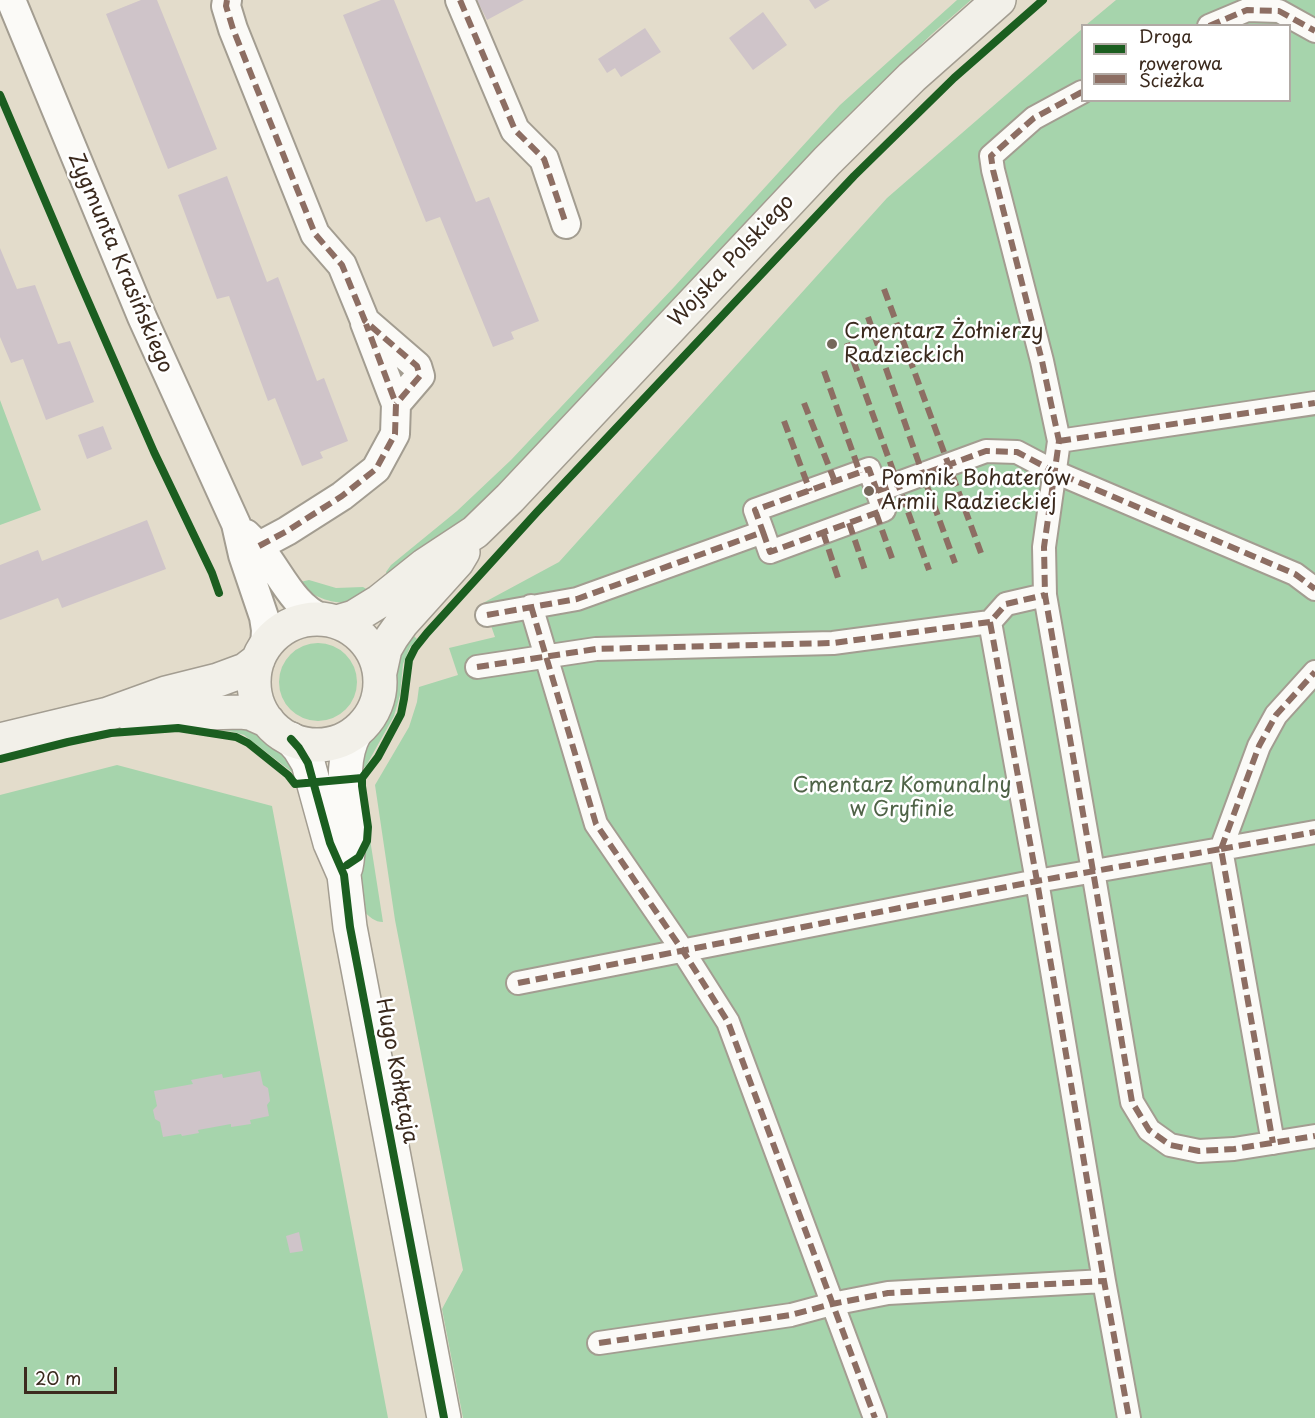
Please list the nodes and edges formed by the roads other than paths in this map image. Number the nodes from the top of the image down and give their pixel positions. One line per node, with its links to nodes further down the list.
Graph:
1 (11, 0): 13 (street, Zygmunta Krasińskiego)
2 (227, 0): 16 (street)
3 (460, 0): 8 (street)
4 (999, 0): 14 (main road, Wojska Polskiego)
5 (1214, 24): 6 (street)
6 (1315, 31)
7 (1081, 93): 10 (street)
8 (566, 224)
9 (1315, 403): 10 (street)
10 (1059, 441): 11 (street)
11 (1055, 472): 12 (street); 17 (street); 18 (street)
12 (877, 491): 15 (street); 15 (street)
13 (236, 524): 16 (street, Zygmunta Krasińskiego); 23 (street, Zygmunta Krasińskiego)
14 (475, 532): 21 (main road, Wojska Polskiego); 26 (main road, Wojska Polskiego)
15 (763, 532): 19 (street)
16 (259, 546): 21 (street, Zygmunta Krasińskiego)
17 (1315, 589)
18 (1045, 596): 22 (street); 34 (street)
19 (531, 606): 20 (street); 24 (street)
20 (487, 615)
21 (330, 620): 23 (main road); 26 (main road)
22 (990, 622): 24 (street); 36 (street)
23 (261, 653): 28 (main road); 29 (main road)
24 (547, 657): 25 (street); 37 (street)
25 (477, 667)
26 (380, 672): 30 (main road)
27 (1315, 672): 33 (street)
28 (108, 714): 29 (main road); 31 (main road)
29 (279, 730): 30 (main road); 35 (street, Hugo Kołłątaja)
30 (355, 733): 35 (street, Hugo Kołłątaja)
31 (0, 740)
32 (1315, 832): 33 (street)
33 (1221, 849): 34 (street); 40 (street)
34 (1093, 871): 36 (street); 40 (street)
35 (344, 875): 44 (street, Hugo Kołłątaja)
36 (1037, 881): 37 (street); 41 (street)
37 (683, 951): 38 (street); 42 (street)
38 (518, 983)
39 (1315, 1136): 40 (street)
40 (1274, 1143)
41 (1104, 1281): 42 (street); 46 (street)
42 (832, 1304): 43 (street); 45 (street)
43 (599, 1343)
44 (444, 1418)
45 (875, 1418)
46 (1129, 1418)

